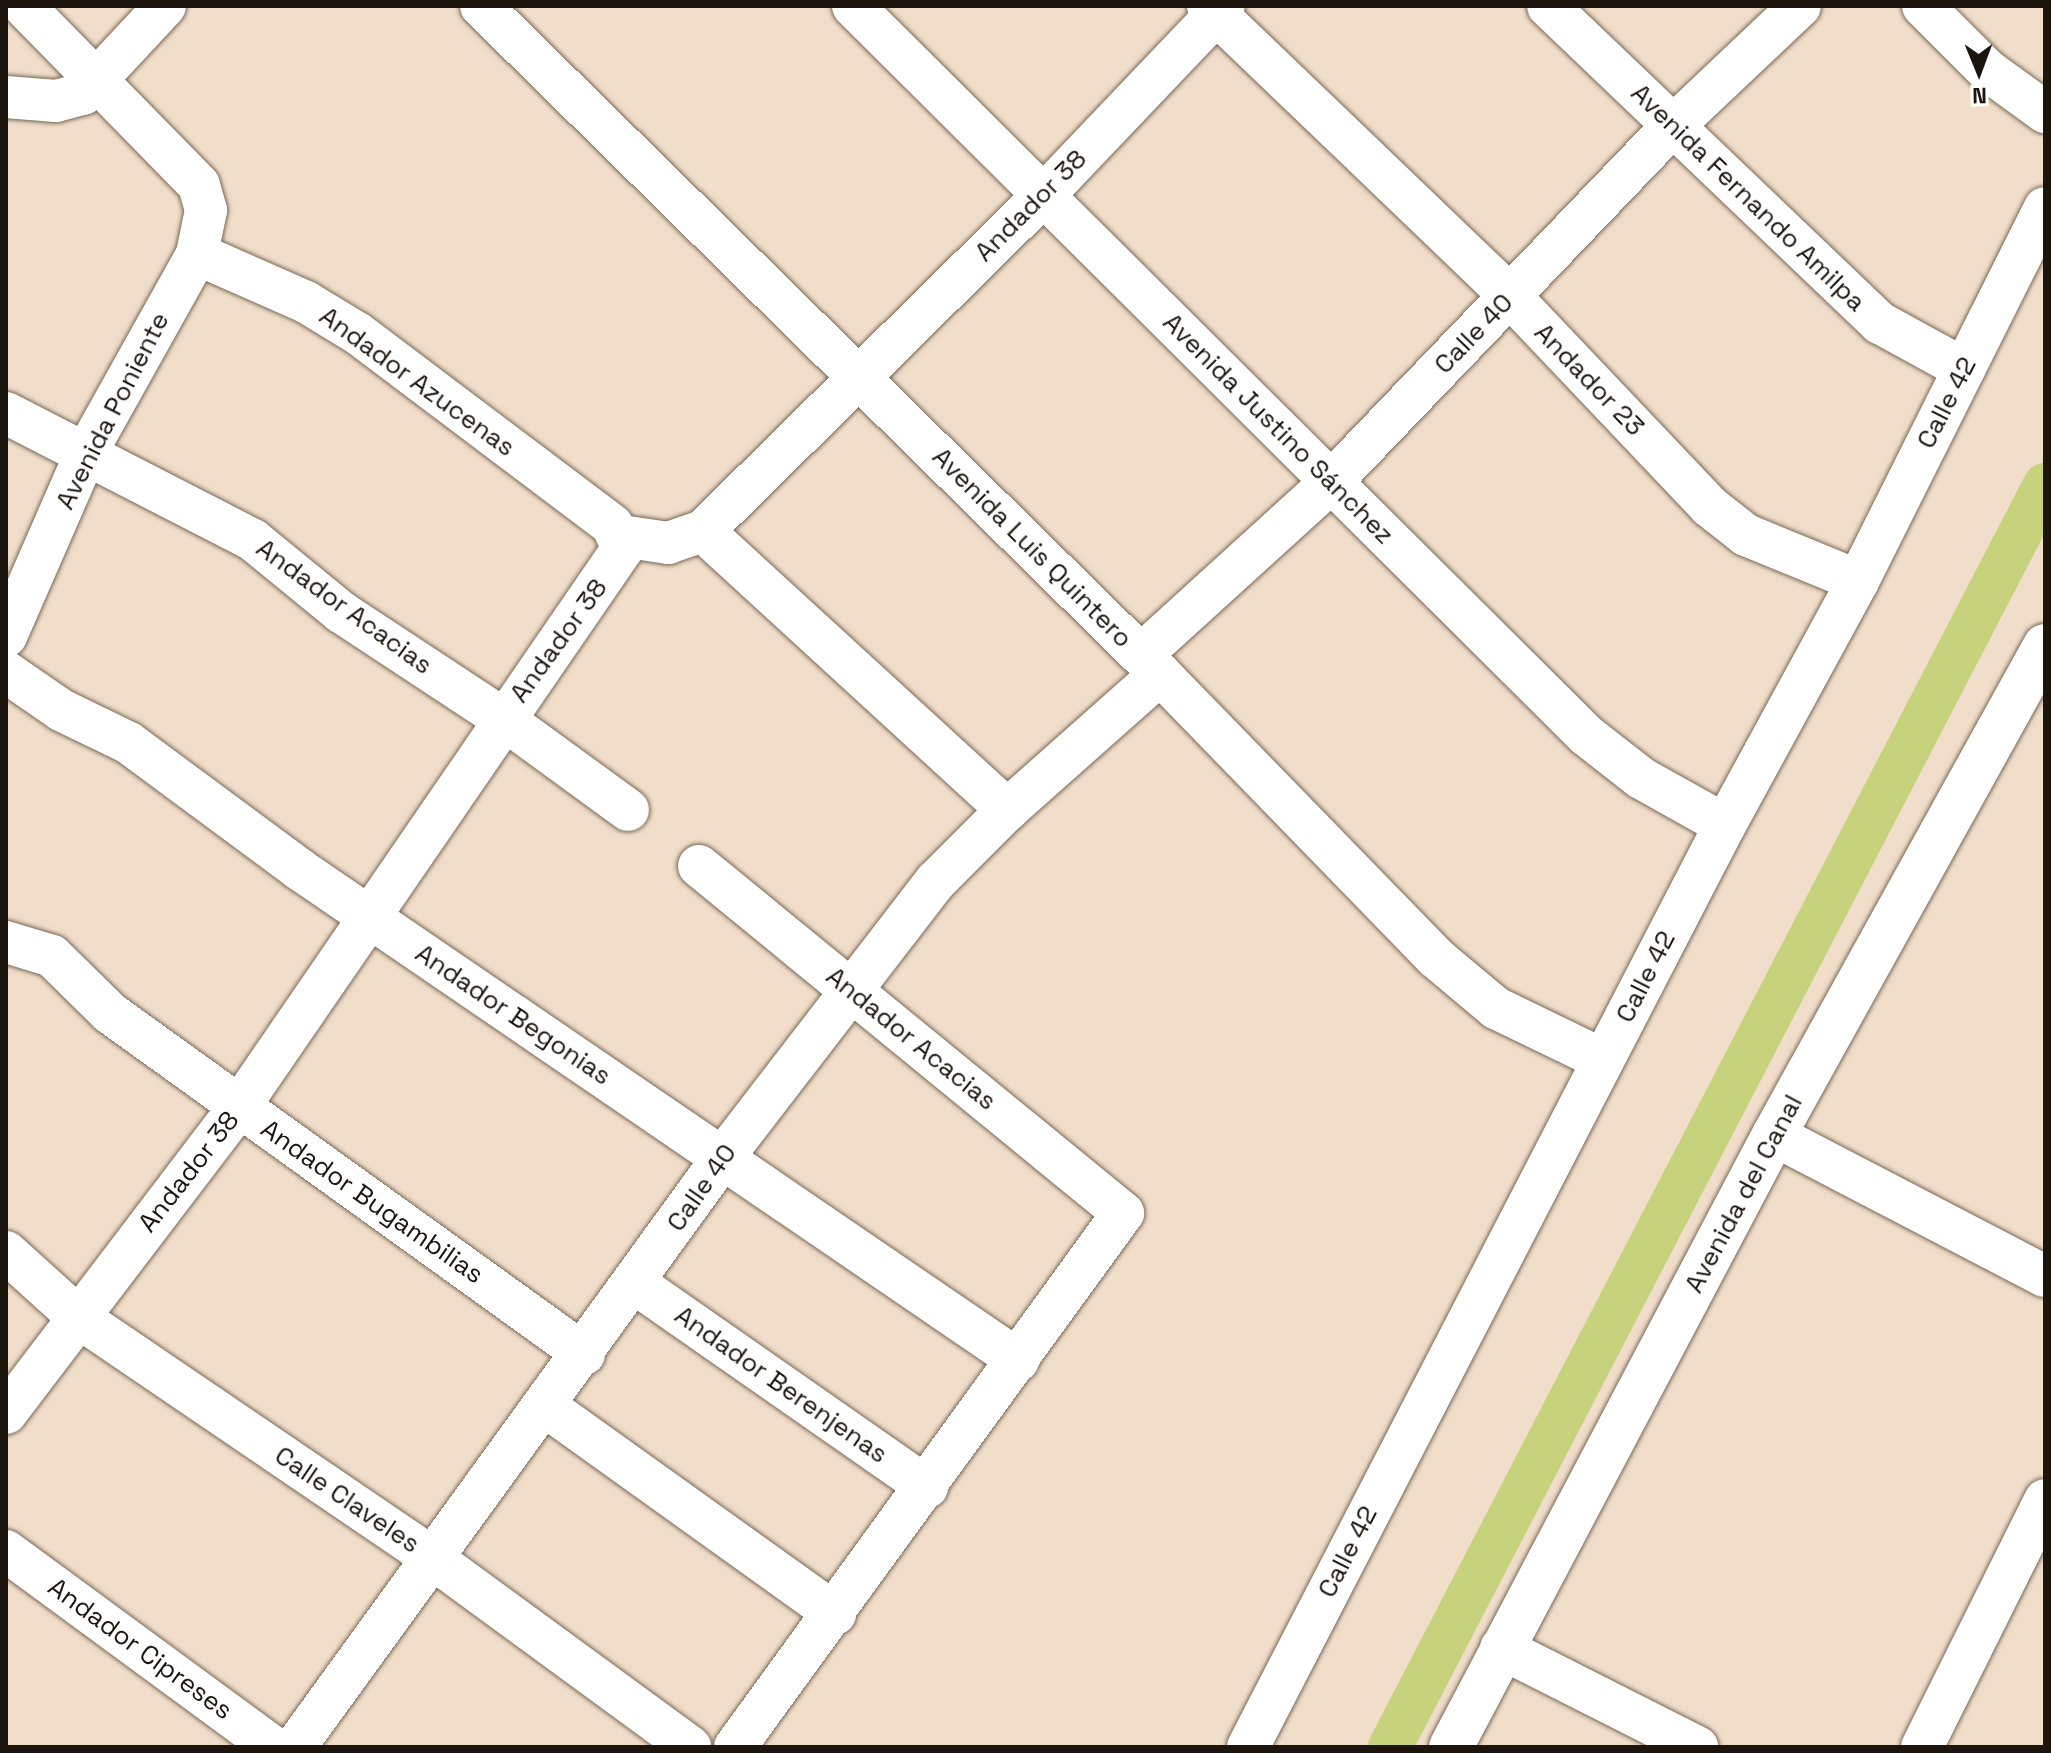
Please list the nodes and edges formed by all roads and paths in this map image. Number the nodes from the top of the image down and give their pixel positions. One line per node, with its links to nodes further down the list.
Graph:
1 (24, 6): 9 (street)
2 (165, 6): 9 (street)
3 (481, 6): 18 (street, Avenida Luis Quintero)
4 (853, 6): 13 (street, Avenida Justino Sánchez)
5 (1548, 6): 12 (street, Avenida Fernando Amilpa)
6 (1800, 6): 12 (street, Calle 40)
7 (1923, 6): 11 (street)
8 (1216, 9): 13 (street, Andador 38); 16 (street, Andador 23)
9 (97, 82): 10 (street); 15 (street, Avenida Poniente)
10 (6, 97)
11 (2045, 112)
12 (1672, 127): 16 (street, Calle 40); 17 (street, Avenida Fernando Amilpa)
13 (1043, 196): 18 (street, Andador 38); 21 (street, Avenida Justino Sánchez)
14 (2045, 208): 17 (street, Calle 42)
15 (197, 254): 20 (street, Avenida Poniente); 23 (street, Andador Azucenas)
16 (1510, 296): 21 (street, Calle 40); 24 (street, Andador 23)
17 (1964, 369): 24 (street, Calle 42)
18 (859, 378): 22 (street, Andador 38); 27 (street, Avenida Luis Quintero)
19 (6, 413): 20 (street, Andador Acacias)
20 (86, 453): 25 (street, Avenida Poniente); 29 (street, Andador Acacias)
21 (1331, 482): 27 (street, Calle 40); 32 (street, Avenida Justino Sánchez)
22 (703, 531): 23 (street, Andador 38); 31 (street)
23 (621, 536): 29 (street, Andador 38)
24 (1858, 581): 32 (street, Calle 42)
25 (6, 636)
26 (2045, 646): 39 (street, Avenida del Canal)
27 (1150, 664): 31 (street, Calle 40); 37 (street, Avenida Luis Quintero)
28 (6, 672): 34 (street, Andador Begonias)
29 (502, 718): 30 (street, Andador Acacias); 34 (street, Andador 38)
30 (628, 810)
31 (1007, 810): 36 (street, Calle 40)
32 (1725, 825): 37 (street, Calle 42)
33 (699, 866): 36 (street, Andador Acacias)
34 (369, 917): 38 (street, Andador 38); 40 (street, Andador Begonias)
35 (6, 942): 38 (street, Andador Bugambilias)
36 (854, 993): 40 (street, Calle 40); 46 (street, Andador Acacias)
37 (1603, 1060): 59 (street, Calle 42)
38 (239, 1107): 44 (street, Andador 38); 45 (street, Andador Bugambilias)
39 (1774, 1135): 42 (street); 54 (street, Avenida del Canal)
40 (724, 1156): 43 (street, Calle 40); 46 (street, Andador Begonias)
41 (6, 1252): 44 (street, Calle Claveles)
42 (2045, 1276)
43 (636, 1284): 45 (street, Calle 40); 49 (street, Andador Berenjenas)
44 (78, 1317): 48 (street, Andador 38); 52 (street, Calle Claveles)
45 (584, 1354): 47 (street, Calle 40)
46 (1018, 1360): 49 (street)
47 (545, 1406): 52 (street, Calle 40); 53 (street)
48 (6, 1413)
49 (927, 1487): 53 (street)
50 (2045, 1500): 62 (street)
51 (6, 1551): 55 (street, Andador Cipreses)
52 (432, 1558): 56 (street, Calle 40); 57 (street, Calle Claveles)
53 (835, 1614): 58 (street)
54 (1501, 1648): 60 (street, Avenida del Canal); 61 (street)
55 (273, 1747)
56 (295, 1747)
57 (690, 1747)
58 (735, 1747)
59 (1248, 1747)
60 (1451, 1747)
61 (1697, 1747)
62 (1922, 1747)

